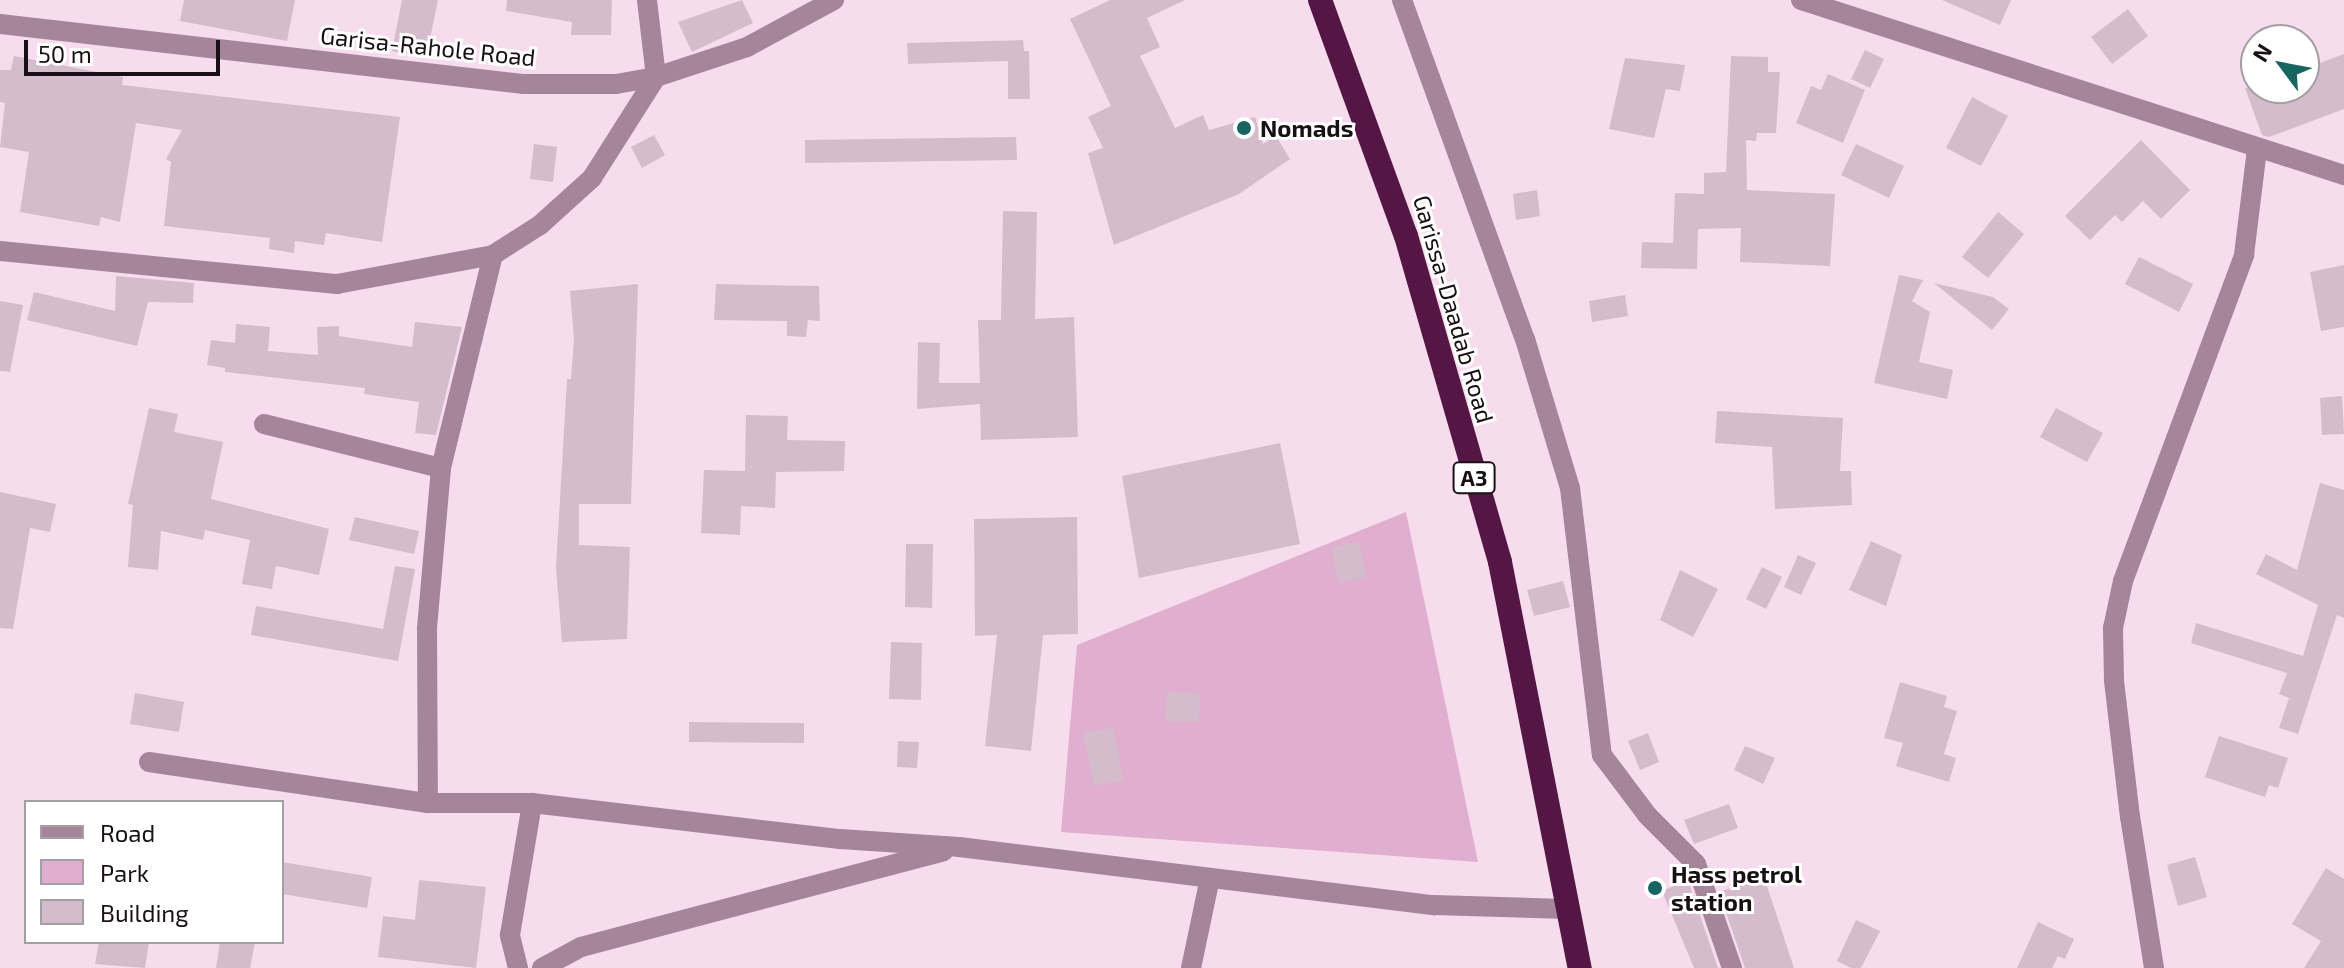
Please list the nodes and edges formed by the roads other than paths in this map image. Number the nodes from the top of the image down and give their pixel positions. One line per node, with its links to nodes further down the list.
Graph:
1 (647, 0): 7 (street)
2 (834, 0): 7 (street, Garisa-Rahole Road)
3 (1320, 0): 19 (highway, Garissa-Daadab Road / A3)
4 (1402, 0): 24 (street)
5 (1801, 0): 8 (street)
6 (0, 24): 7 (street, Garisa-Rahole Road)
7 (656, 77): 11 (street)
8 (2257, 149): 9 (street); 25 (street)
9 (2344, 175)
10 (0, 251): 11 (street)
11 (493, 255): 13 (street)
12 (264, 424): 13 (street)
13 (441, 468): 15 (street)
14 (149, 762): 15 (street)
15 (428, 803): 16 (street)
16 (532, 803): 17 (street); 20 (street)
17 (959, 847): 18 (street); 21 (street)
18 (1210, 878): 19 (street); 22 (street)
19 (1566, 909): 23 (highway, Garissa-Daadab Road / A3)
20 (518, 968)
21 (542, 968)
22 (1191, 968)
23 (1580, 968)
24 (1732, 968)
25 (2154, 968)

